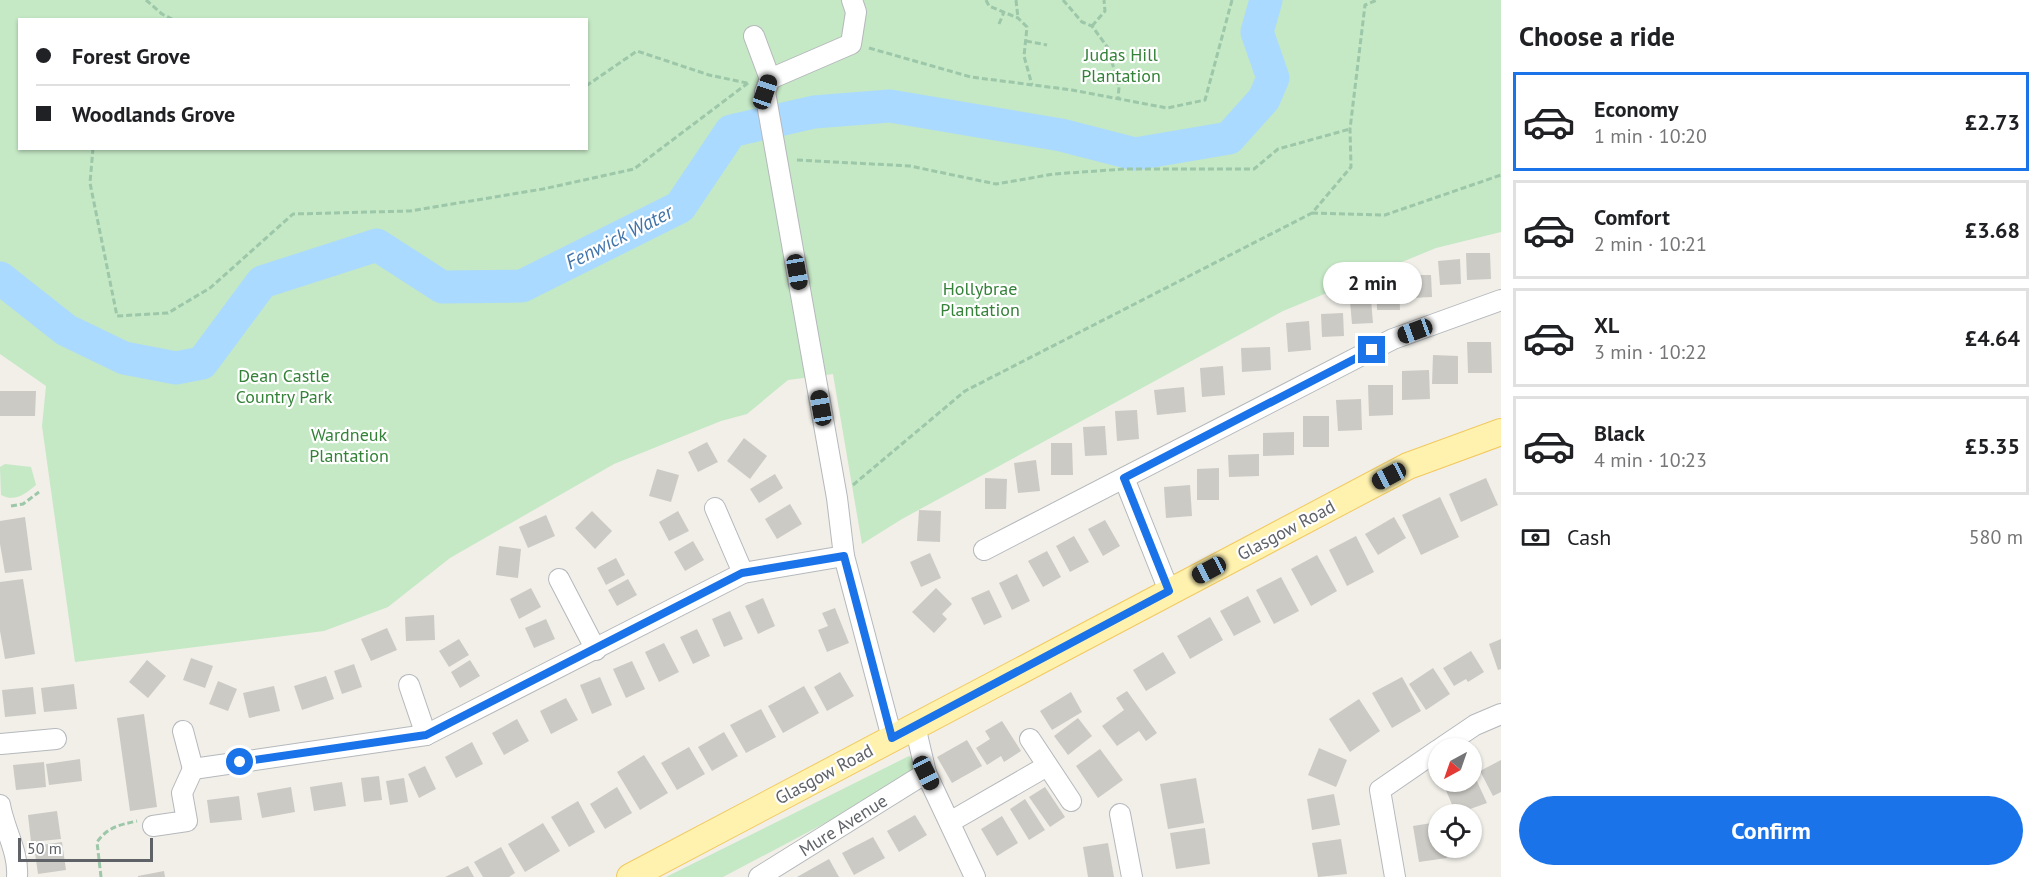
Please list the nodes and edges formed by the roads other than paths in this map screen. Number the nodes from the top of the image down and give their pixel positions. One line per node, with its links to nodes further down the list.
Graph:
1 (852, 0): 3 (street)
2 (754, 36): 3 (street)
3 (761, 84): 9 (street)
4 (1501, 300): 6 (street)
5 (1501, 432): 12 (main road, Glasgow Road)
6 (1124, 478): 8 (street); 12 (street)
7 (714, 508): 10 (street)
8 (984, 550)
9 (844, 556): 10 (street); 19 (street)
10 (742, 573): 13 (street)
11 (559, 579): 13 (street)
12 (1169, 591): 16 (main road, Glasgow Road)
13 (596, 650): 18 (street)
14 (409, 685): 18 (street)
15 (1501, 714): 20 (street)
16 (915, 726): 19 (main road, Glasgow Road); 27 (street)
17 (183, 730): 26 (street)
18 (426, 735): 26 (street)
19 (892, 738): 34 (main road, Glasgow Road)
20 (1456, 738)
21 (56, 739): 23 (street)
22 (1030, 739): 25 (street)
23 (0, 748)
24 (1428, 757): 38 (street)
25 (1047, 765): 28 (street); 31 (street)
26 (193, 769): 32 (street)
27 (926, 773): 31 (street); 35 (street, Mure Avenue)
28 (1071, 801)
29 (0, 805): 33 (street)
30 (1120, 814): 37 (street)
31 (950, 822): 36 (street)
32 (153, 826)
33 (17, 877)
34 (630, 877)
35 (759, 877)
36 (975, 877)
37 (1132, 877)
38 (1395, 877)

